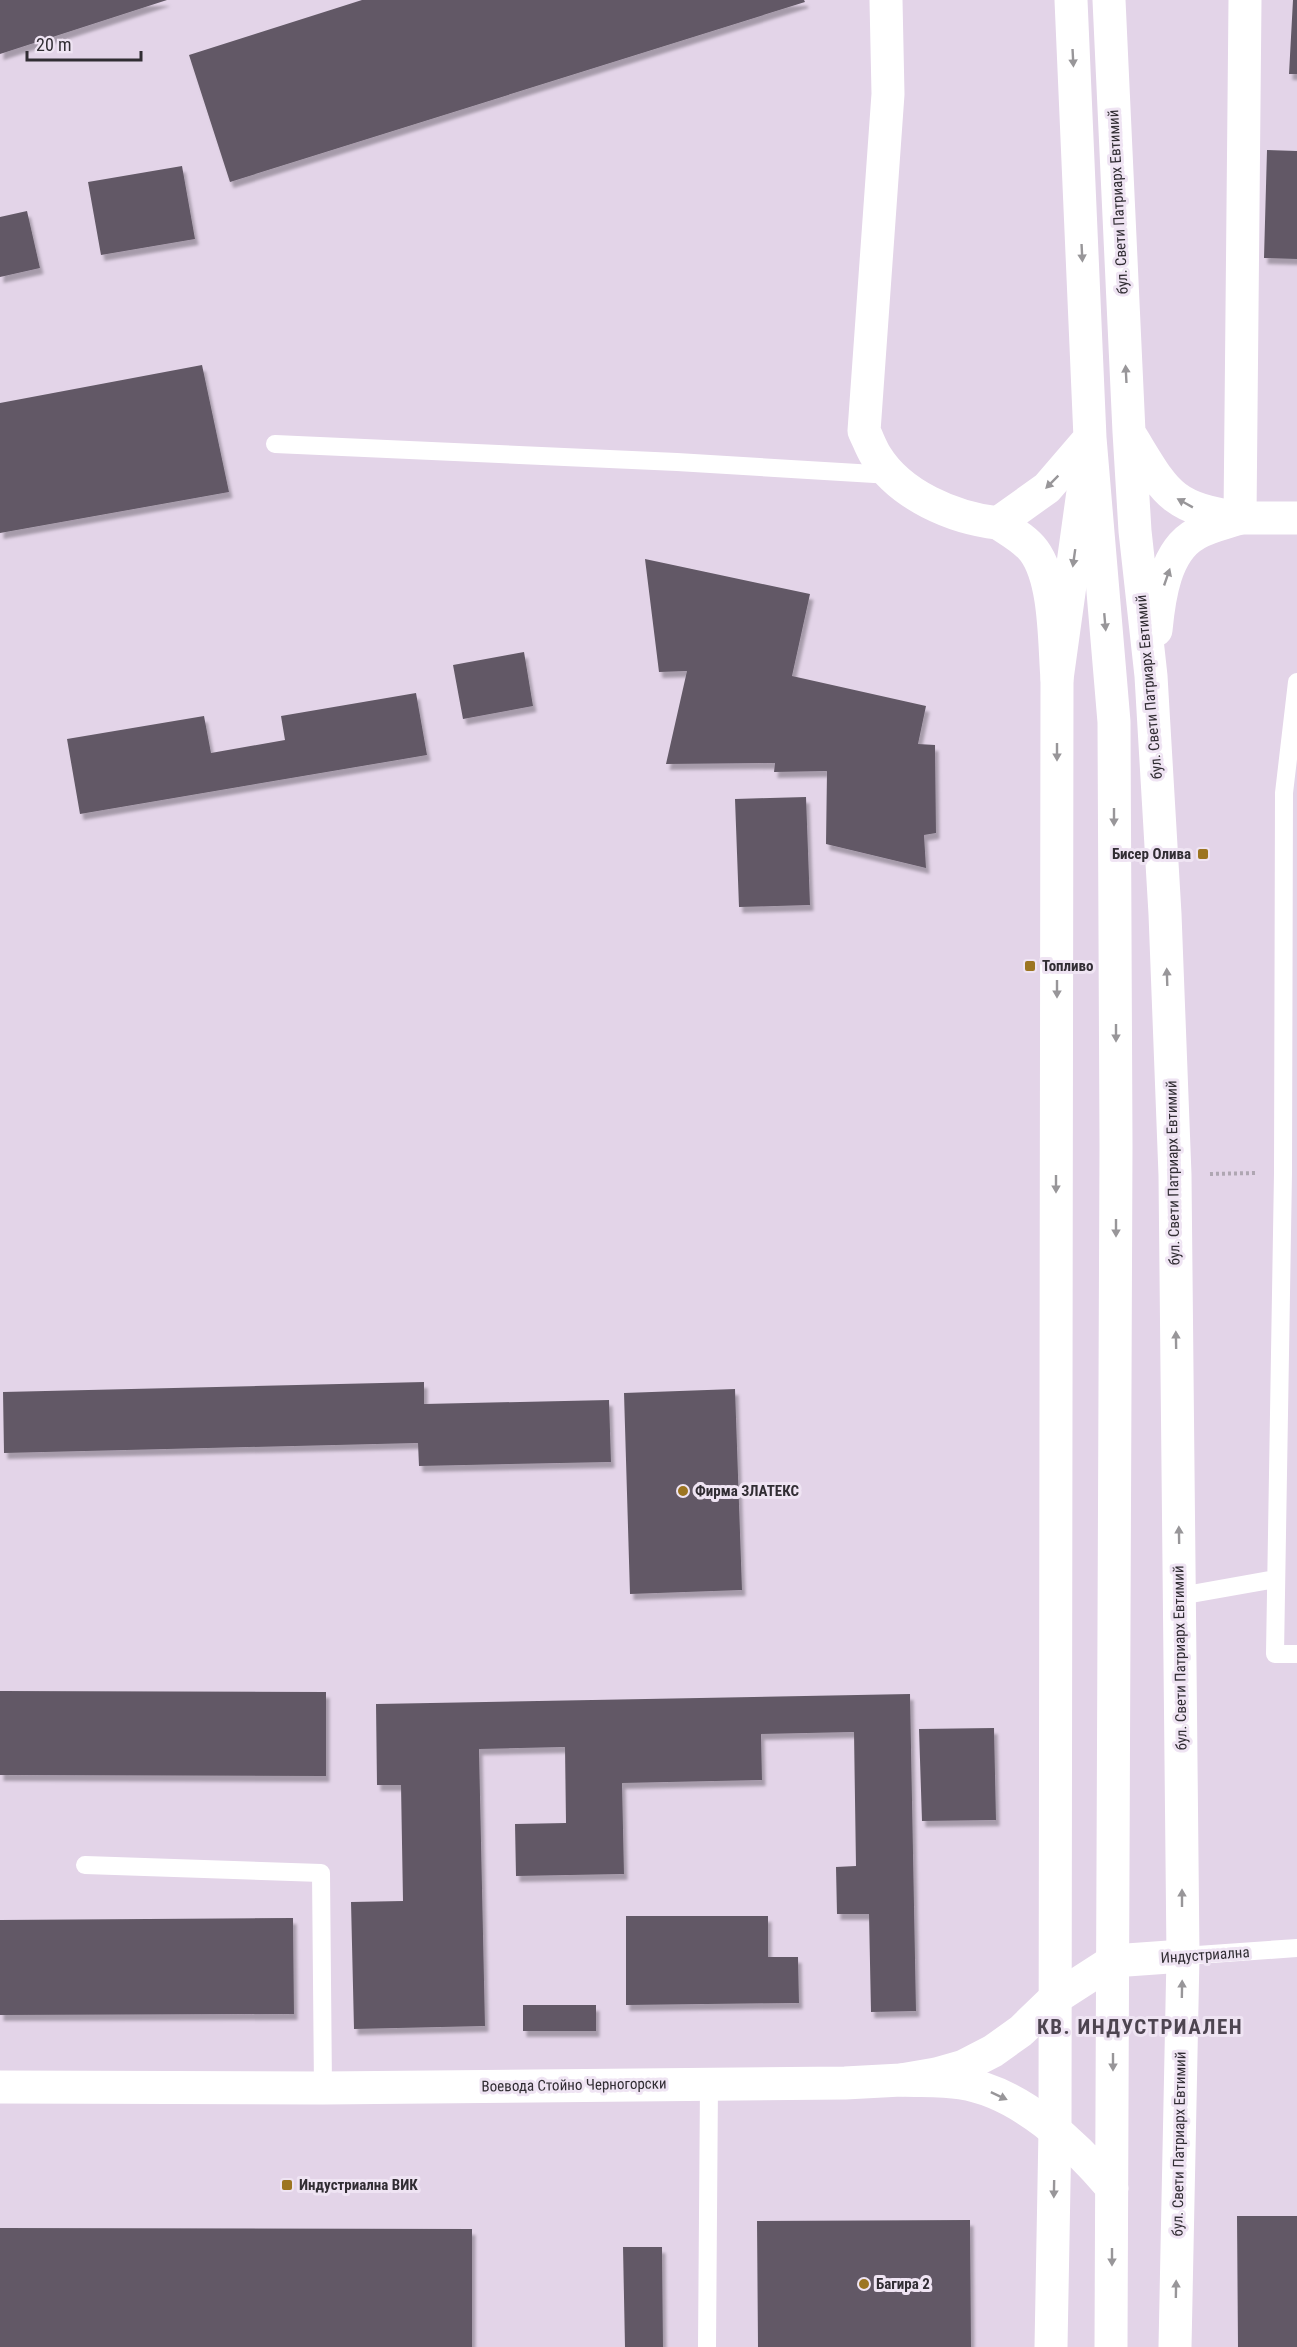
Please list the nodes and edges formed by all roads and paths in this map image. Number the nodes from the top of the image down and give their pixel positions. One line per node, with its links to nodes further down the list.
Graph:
1 (886, 0): 8 (main road)
2 (1071, 0): 6 (main road, one-way to 6)
3 (1109, 0): 5 (main road, бул. Свети Патриарх Евтимий, one-way to 3)
4 (1245, 0): 9 (main road)
5 (1129, 432): 9 (main road, one-way to 5); 12 (main road, бул. Свети Патриарх Евтимий)
6 (1090, 438): 11 (main road, one-way to 11); 13 (main road, one-way to 13); 21 (main road, one-way to 21)
7 (275, 444): 8 (lane)
8 (891, 475): 11 (main road)
9 (1240, 518): 10 (main road); 12 (main road, one-way to 9)
10 (1297, 518)
11 (998, 523): 13 (main road)
12 (1151, 676): 16 (main road, бул. Свети Патриарх Евтимий, one-way to 12)
13 (1057, 679): 22 (main road, one-way to 22)
14 (1297, 682): 15 (lane)
15 (1275, 1579): 16 (lane); 17 (lane)
16 (1179, 1596): 20 (main road, бул. Свети Патриарх Евтимий, one-way to 16)
17 (1297, 1654)
18 (85, 1865): 26 (lane)
19 (1297, 1948): 20 (lane, Индустриална)
20 (1183, 1956): 21 (main road, Индустриална); 32 (main road, бул. Свети Патриарх Евтимий, one-way to 20)
21 (1113, 1961): 22 (main road, Воевода Стойно Черногорски); 28 (main road, one-way to 28)
22 (1054, 1999): 23 (main road, Воевода Стойно Черногорски); 27 (main road)
23 (901, 2080): 24 (main road, Воевода Стойно Черногорски); 27 (main road, one-way to 27)
24 (709, 2083): 26 (main road, Воевода Стойно Черногорски); 29 (lane)
25 (0, 2087): 26 (main road, Воевода Стойно Черногорски)
26 (323, 2088)
27 (1055, 2130): 28 (main road); 30 (main road, one-way to 30)
28 (1112, 2188): 31 (main road, one-way to 31)
29 (707, 2347)
30 (1051, 2347)
31 (1111, 2347)
32 (1175, 2347)

